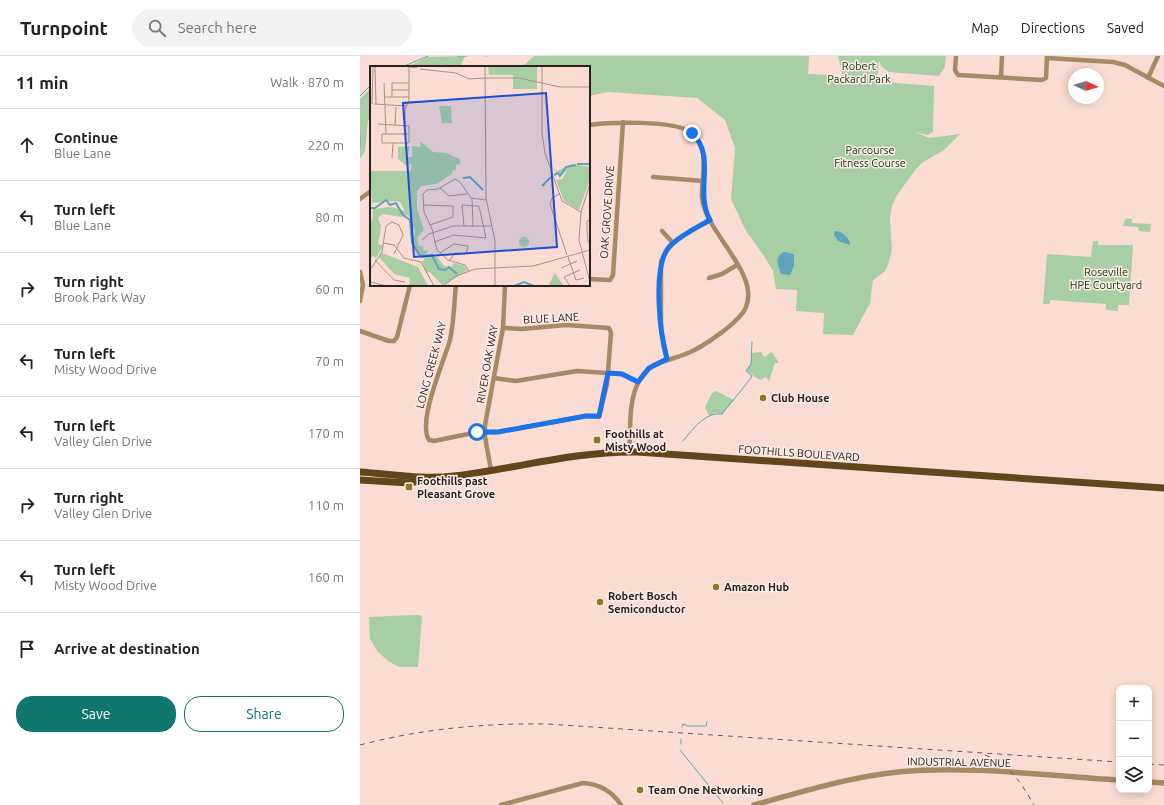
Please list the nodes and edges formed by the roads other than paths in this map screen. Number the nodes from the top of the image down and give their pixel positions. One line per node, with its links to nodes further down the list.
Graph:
1 (956, 56): 5 (street)
2 (1002, 56): 5 (street)
3 (1158, 56): 6 (street)
4 (1047, 57): 5 (street); 6 (street)
5 (1001, 77)
6 (1148, 78): 7 (street)
7 (1164, 86)
8 (623, 122): 9 (street); 11 (street); 20 (street, OAK GROVE DRIVE)
9 (590, 125)
10 (653, 177): 11 (street)
11 (703, 181): 14 (street)
12 (369, 192): 13 (street)
13 (360, 199)
14 (710, 220): 16 (street); 17 (street)
15 (662, 230): 16 (street)
16 (673, 243): 27 (street)
17 (737, 265): 19 (street); 27 (street)
18 (360, 272): 24 (street)
19 (710, 278)
20 (590, 279)
21 (410, 286): 26 (street)
22 (456, 286): 31 (street, LONG CREEK WAY)
23 (505, 286): 25 (street, RIVER OAK WAY)
24 (360, 301)
25 (503, 328): 28 (street, BLUE LANE); 29 (street, RIVER OAK WAY)
26 (360, 332)
27 (667, 359): 30 (street)
28 (608, 373): 29 (street); 30 (street); 31 (street, BLUE LANE)
29 (494, 378): 31 (street, RIVER OAK WAY)
30 (638, 382): 32 (street)
31 (485, 432): 33 (street, RIVER OAK WAY)
32 (629, 452): 33 (main road, FOOTHILLS BOULEVARD); 37 (main road, FOOTHILLS BOULEVARD)
33 (491, 470): 35 (main road, FOOTHILLS BOULEVARD)
34 (360, 472): 35 (main road, FOOTHILLS BOULEVARD)
35 (434, 478): 36 (main road, FOOTHILLS BOULEVARD)
36 (360, 480)
37 (1164, 488)
38 (1116, 780): 43 (street, INDUSTRIAL AVENUE)
39 (1152, 782): 40 (street)
40 (1164, 783)
41 (501, 805): 42 (street)
42 (621, 805)
43 (754, 805)

